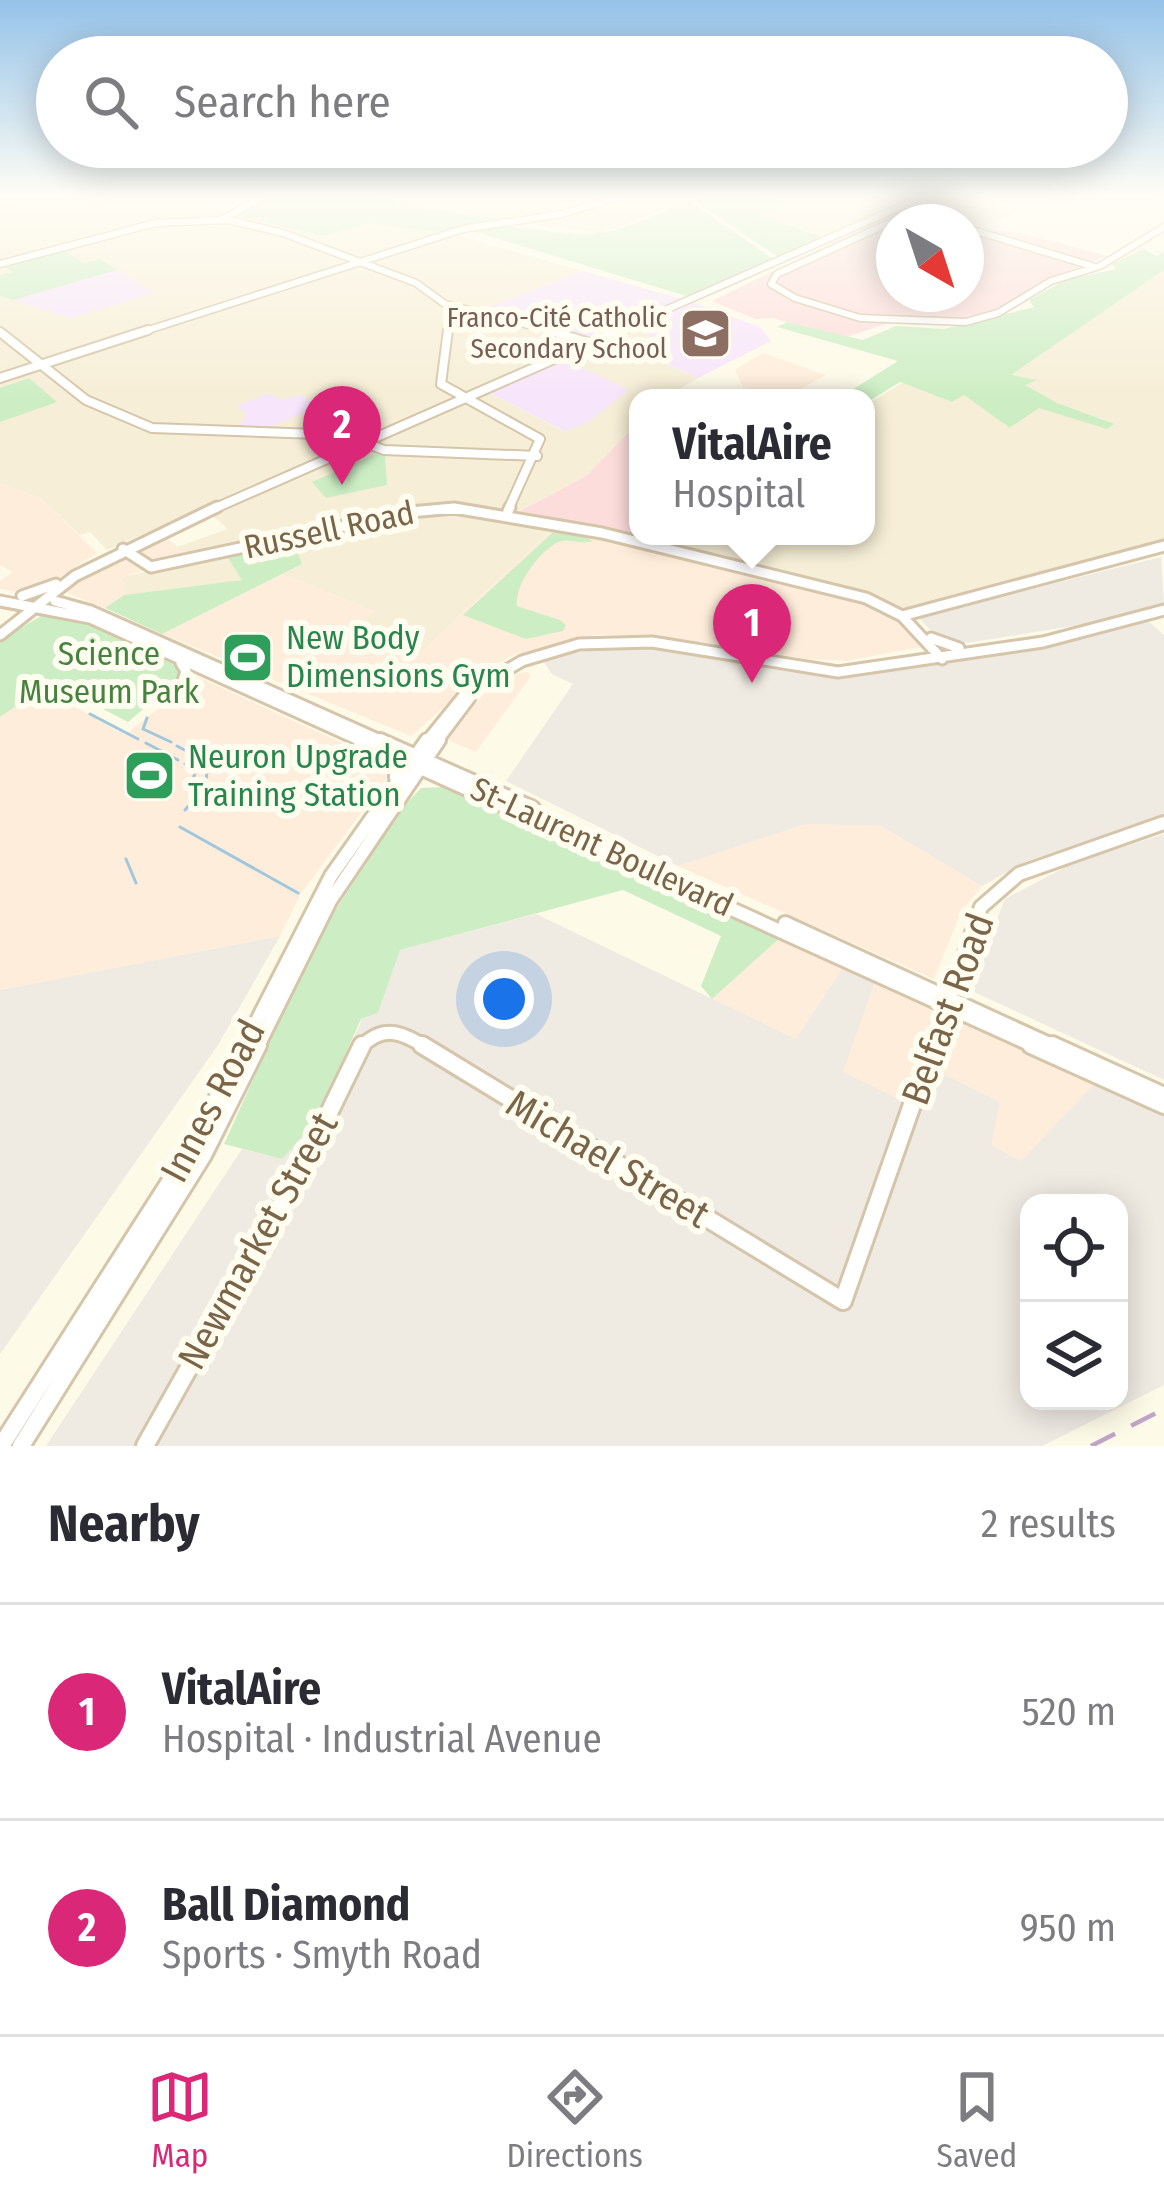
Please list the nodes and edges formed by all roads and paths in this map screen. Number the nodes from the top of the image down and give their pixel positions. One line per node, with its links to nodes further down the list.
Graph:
1 (353, 264): 11 (street)
2 (362, 264): 8 (street)
3 (787, 264): 10 (street)
4 (794, 264): 7 (street)
5 (1085, 264): 7 (street)
6 (1103, 264): 7 (street)
7 (1097, 268)
8 (455, 310): 10 (street); 13 (street)
9 (0, 332): 11 (street)
10 (590, 343): 13 (street)
11 (41, 365): 12 (street); 14 (street)
12 (0, 378)
13 (467, 398): 14 (street); 15 (street)
14 (365, 442): 15 (street); 20 (street)
15 (535, 456): 16 (street)
16 (506, 516): 17 (street, Russell Road); 20 (street, Russell Road)
17 (629, 541)
18 (646, 545): 27 (street, Russell Road)
19 (1164, 546): 27 (street)
20 (123, 549): 21 (street)
21 (60, 584): 23 (street); 24 (street); 25 (street)
22 (0, 597): 23 (street)
23 (18, 599): 24 (street); 28 (street)
24 (42, 602): 25 (street, St-Laurent Boulevard); 28 (street)
25 (68, 608): 28 (street); 34 (street, St-Laurent Boulevard); 42 (street, St-Laurent Boulevard)
26 (1164, 610): 31 (street)
27 (902, 616): 30 (street, Russell Road)
28 (24, 618): 29 (street)
29 (4, 632)
30 (923, 633): 32 (street); 35 (street, Russell Road); 36 (street)
31 (1047, 639): 32 (street); 35 (street)
32 (959, 648): 35 (street)
33 (724, 653): 35 (street); 36 (street); 37 (street)
34 (169, 655): 38 (street); 40 (street, St-Laurent Boulevard)
35 (939, 655): 36 (street)
36 (910, 657)
37 (485, 683): 39 (street); 41 (street)
38 (182, 684)
39 (444, 715): 42 (street); 43 (street)
40 (361, 739): 43 (street, St-Laurent Boulevard); 44 (street)
41 (436, 741): 43 (street); 46 (street)
42 (397, 743): 43 (street, St-Laurent Boulevard)
43 (418, 759): 44 (street, Innes Road); 45 (street, St-Laurent Boulevard); 46 (street, St-Laurent Boulevard); 47 (street, Innes Road)
44 (396, 778): 58 (street, Innes Road)
45 (453, 779): 47 (street); 49 (street, St-Laurent Boulevard)
46 (478, 781): 49 (street, St-Laurent Boulevard)
47 (398, 794): 59 (street, Innes Road)
48 (1164, 824): 50 (street, Belfast Road)
49 (614, 848): 51 (street, St-Laurent Boulevard)
50 (958, 966): 51 (street); 52 (street, Belfast Road); 53 (street)
51 (916, 986): 52 (street, St-Laurent Boulevard); 54 (street)
52 (948, 1000): 53 (street, St-Laurent Boulevard); 54 (street, Belfast Road)
53 (979, 1014): 54 (street); 56 (street, St-Laurent Boulevard)
54 (938, 1029): 57 (street, Belfast Road)
55 (370, 1036): 57 (street, Michael Street); 60 (street, Newmarket Street)
56 (1164, 1100)
57 (843, 1301)
58 (1, 1446)
59 (21, 1446)
60 (146, 1446)

